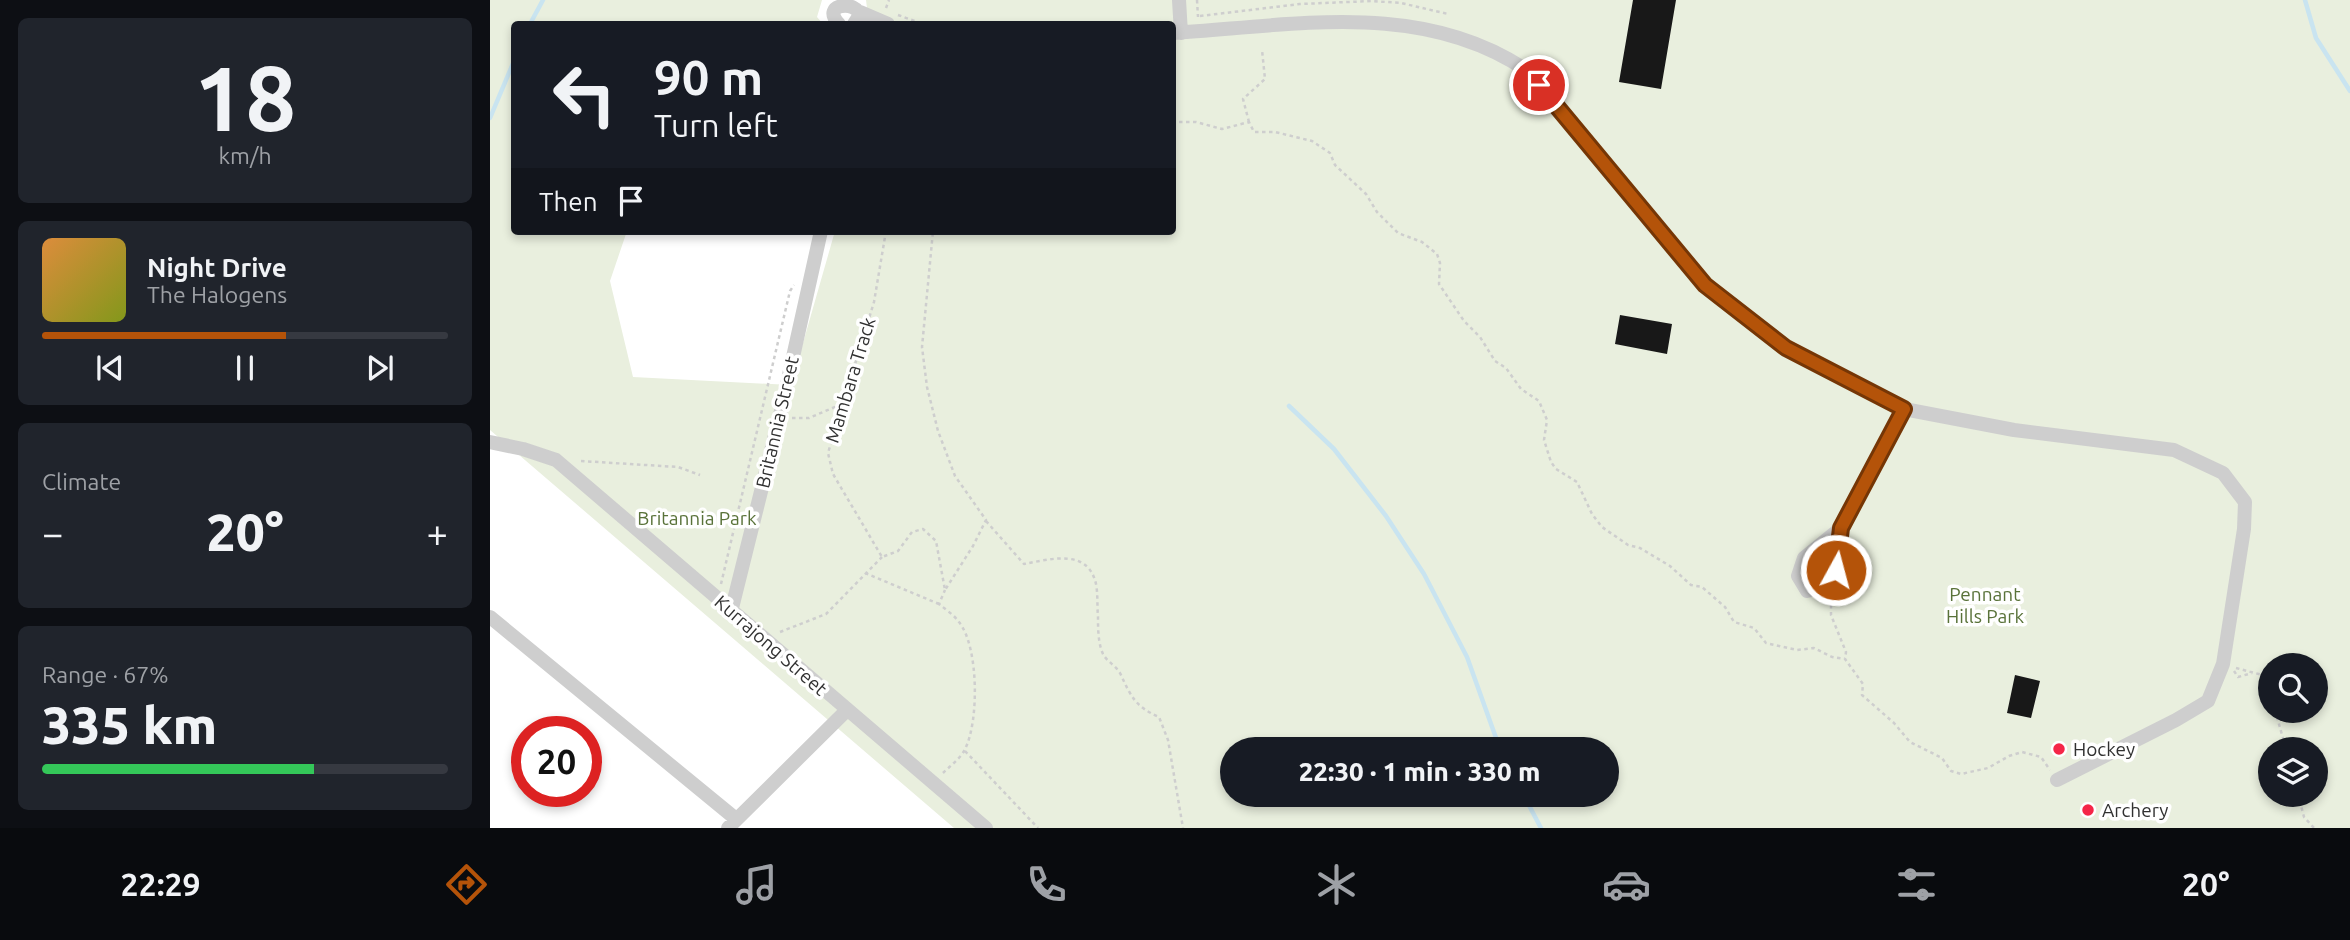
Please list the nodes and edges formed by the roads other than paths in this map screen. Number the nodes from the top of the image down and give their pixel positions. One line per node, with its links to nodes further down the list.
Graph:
1 (1179, 0): 7 (street)
2 (1410, 12): 7 (street)
3 (1433, 16): 9 (street)
4 (857, 18): 5 (street); 6 (street)
5 (893, 20)
6 (837, 21)
7 (1177, 33)
8 (820, 235): 12 (street, Britannia Street)
9 (1904, 409): 11 (street); 15 (street)
10 (490, 442): 12 (street, Kurrajong Street)
11 (1841, 528): 11 (street)
12 (731, 612): 14 (street, Kurrajong Street)
13 (490, 617): 16 (street)
14 (847, 710): 16 (street); 17 (street, Kurrajong Street)
15 (2057, 780)
16 (732, 823)
17 (986, 828)

